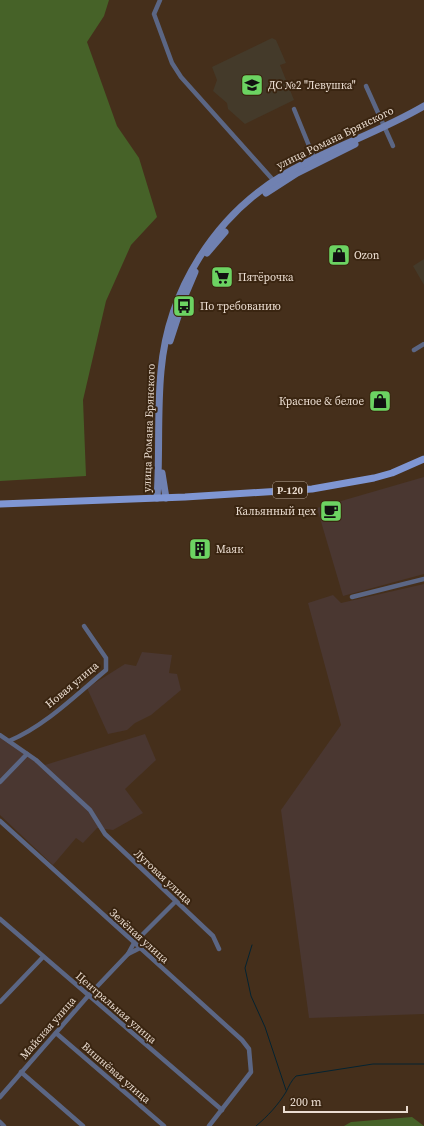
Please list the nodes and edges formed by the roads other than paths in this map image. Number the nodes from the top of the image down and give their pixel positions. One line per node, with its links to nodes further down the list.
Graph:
1 (160, 0): 9 (street)
2 (366, 86): 6 (street)
3 (424, 106): 6 (main road, улица Романа Брянского)
4 (294, 109): 8 (street)
5 (424, 111): 6 (main road, улица Романа Брянского)
6 (384, 127): 7 (street); 8 (main road, улица Романа Брянского); 14 (main road, улица Романа Брянского)
7 (393, 146)
8 (314, 158): 9 (main road, улица Романа Брянского)
9 (274, 181): 13 (main road, улица Романа Брянского)
10 (424, 344): 11 (street)
11 (414, 350)
12 (424, 459): 14 (main road, Р-120)
13 (157, 498): 14 (main road, Р-120); 15 (main road, Р-120)
14 (166, 498)
15 (0, 504)
16 (424, 579): 17 (street)
17 (352, 597)
18 (84, 626): 20 (street, Новая улица)
19 (0, 735): 21 (street, Луговая улица)
20 (22, 736): 21 (street, Новая улица); 22 (street)
21 (9, 741): 22 (street, Луговая улица)
22 (20, 749): 23 (street, Луговая улица)
23 (27, 754): 24 (street); 26 (street, Луговая улица)
24 (0, 782)
25 (0, 821): 28 (street, Зелёная улица)
26 (176, 902): 28 (street); 30 (street, Луговая улица)
27 (0, 919): 32 (street, Центральная улица)
28 (134, 943): 29 (street, Зелёная улица); 31 (street)
29 (140, 948): 31 (street); 38 (street, Зелёная улица)
30 (219, 950)
31 (128, 954): 33 (street, Майская улица)
32 (43, 957): 33 (street, Центральная улица); 34 (street)
33 (88, 996): 35 (street, Майская улица); 38 (street, Центральная улица)
34 (0, 1002)
35 (56, 1033): 36 (street, Майская улица); 42 (street, Вишнёвая улица)
36 (21, 1072): 37 (street, Майская улица); 41 (street)
37 (0, 1097)
38 (222, 1110): 43 (street)
39 (0, 1122): 40 (street)
40 (4, 1126)
41 (83, 1126)
42 (164, 1126)
43 (209, 1126)

